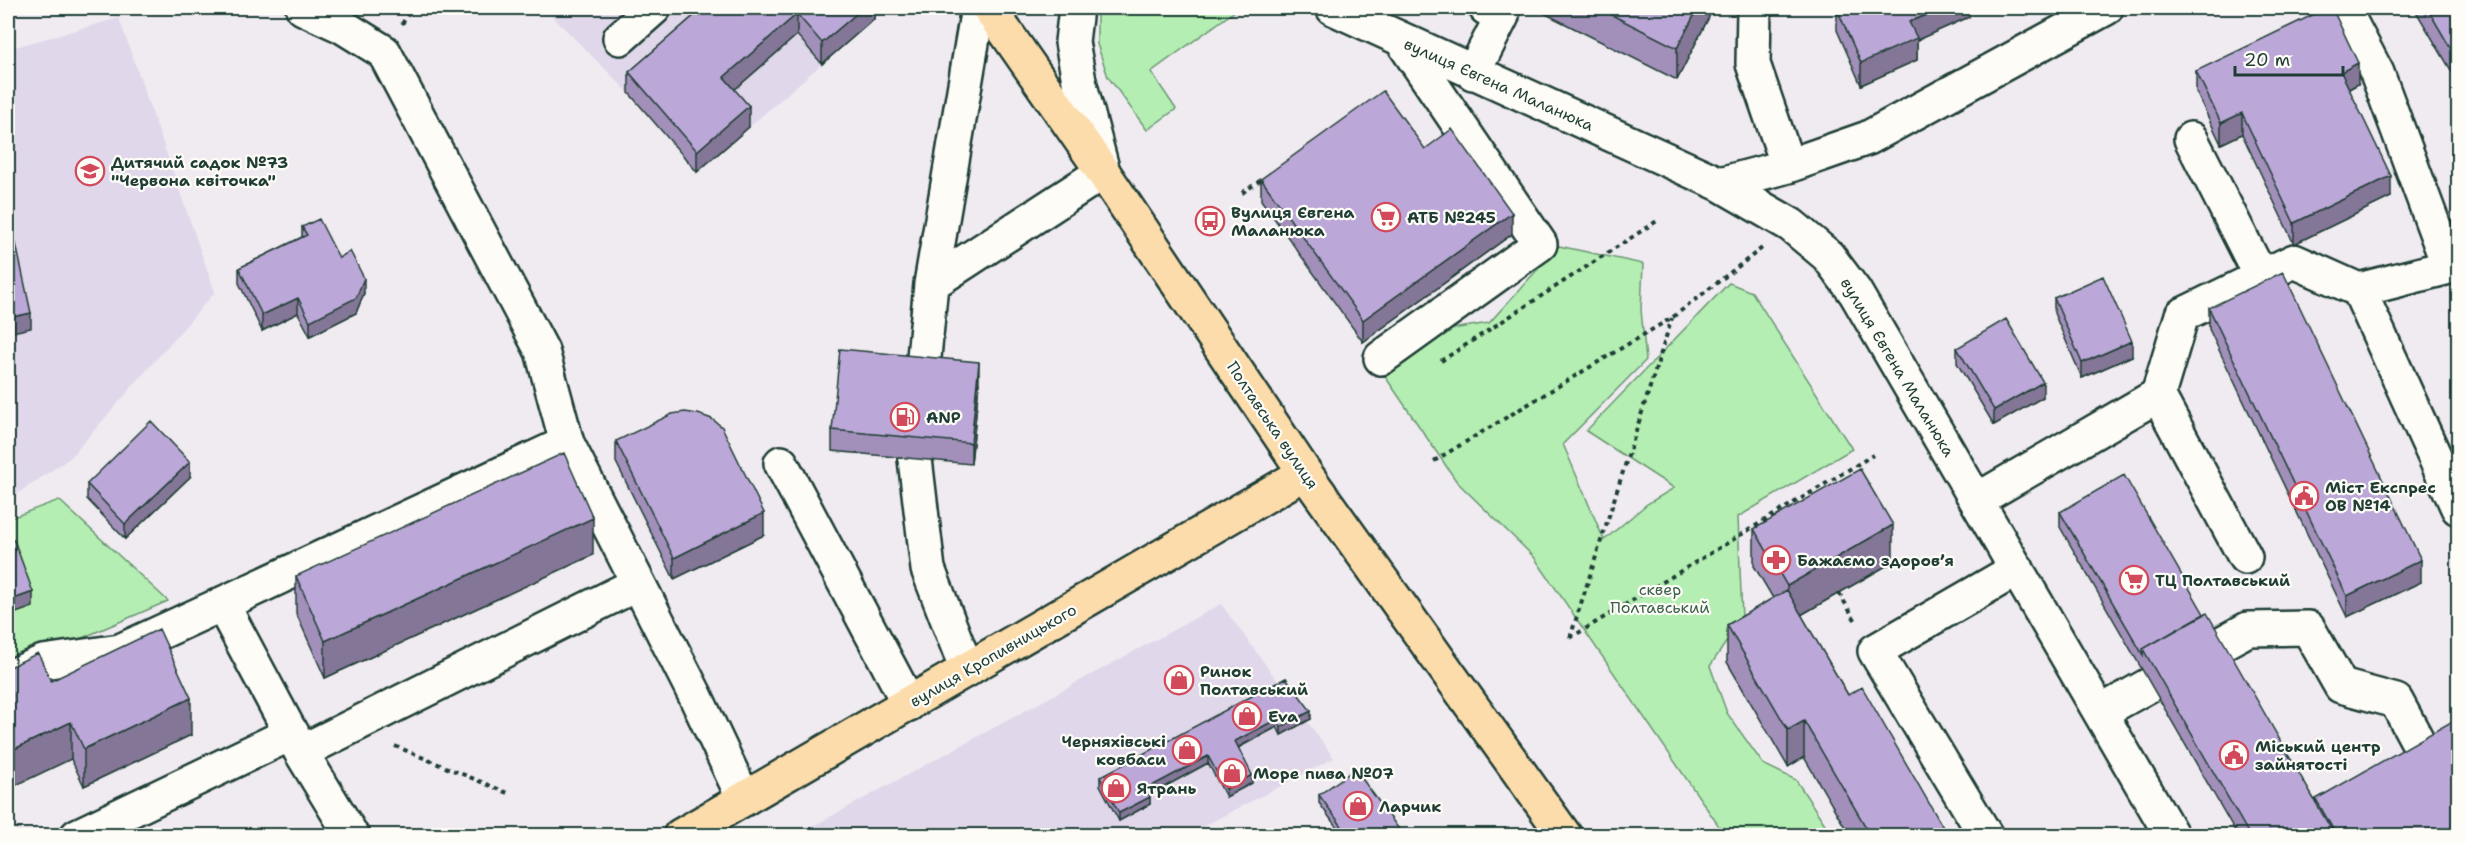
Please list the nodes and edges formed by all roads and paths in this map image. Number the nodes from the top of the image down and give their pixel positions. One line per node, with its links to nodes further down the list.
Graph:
1 (303, 8): 31 (street)
2 (654, 8): 11 (street)
3 (978, 8): 24 (street)
4 (989, 8): 16 (main road, Полтавська вулиця)
5 (1076, 8): 16 (street)
6 (1333, 8): 12 (street, вулиця Євгена Маланюка)
7 (1486, 8): 13 (street)
8 (1754, 8): 15 (street)
9 (2106, 8): 15 (street)
10 (2343, 8): 22 (street)
11 (620, 38)
12 (1401, 39): 13 (street, вулиця Євгена Маланюка); 27 (street)
13 (1473, 73): 18 (street, вулиця Євгена Маланюка)
14 (2191, 140): 23 (street)
15 (1788, 166): 18 (street)
16 (1103, 172): 24 (street); 36 (main road, Полтавська вулиця)
17 (1269, 175): 19 (path)
18 (1720, 184): 21 (street, вулиця Євгена Маланюка)
19 (1242, 193)
20 (1660, 219): 28 (path)
21 (1791, 225): 26 (path); 37 (street, вулиця Євгена Маланюка)
22 (2454, 265): 25 (street)
23 (2261, 277): 25 (street); 30 (street)
24 (931, 284): 29 (street)
25 (2359, 290): 38 (street)
26 (1673, 317): 32 (path); 34 (path)
27 (1381, 358)
28 (1436, 365)
29 (922, 378)
30 (2158, 395): 37 (street); 39 (street)
31 (567, 443): 41 (street); 42 (street)
32 (1873, 454)
33 (915, 459): 44 (street)
34 (1434, 461)
35 (781, 463): 47 (street)
36 (1305, 473): 44 (main road, вулиця Кропивницького); 57 (main road, Полтавська вулиця)
37 (1977, 500): 40 (street, вулиця Євгена Маланюка)
38 (2458, 508)
39 (2245, 557)
40 (2017, 569): 48 (street, вулиця Євгена Маланюка); 58 (street)
41 (637, 584): 50 (street); 51 (street)
42 (222, 603): 45 (street); 50 (street)
43 (2215, 647): 49 (street)
44 (967, 670): 47 (main road, вулиця Кропивницького)
45 (8, 678)
46 (2151, 684): 48 (street)
47 (909, 704): 51 (main road, вулиця Кропивницького)
48 (2101, 712): 59 (street, вулиця Євгена Маланюка)
49 (2417, 740)
50 (297, 742): 53 (street); 54 (street)
51 (744, 799): 55 (main road, вулиця Кропивницького)
52 (977, 830): 56 (path)
53 (77, 836)
54 (352, 836)
55 (680, 836)
56 (981, 836)
57 (1565, 836)
58 (1986, 836)
59 (2172, 836)

